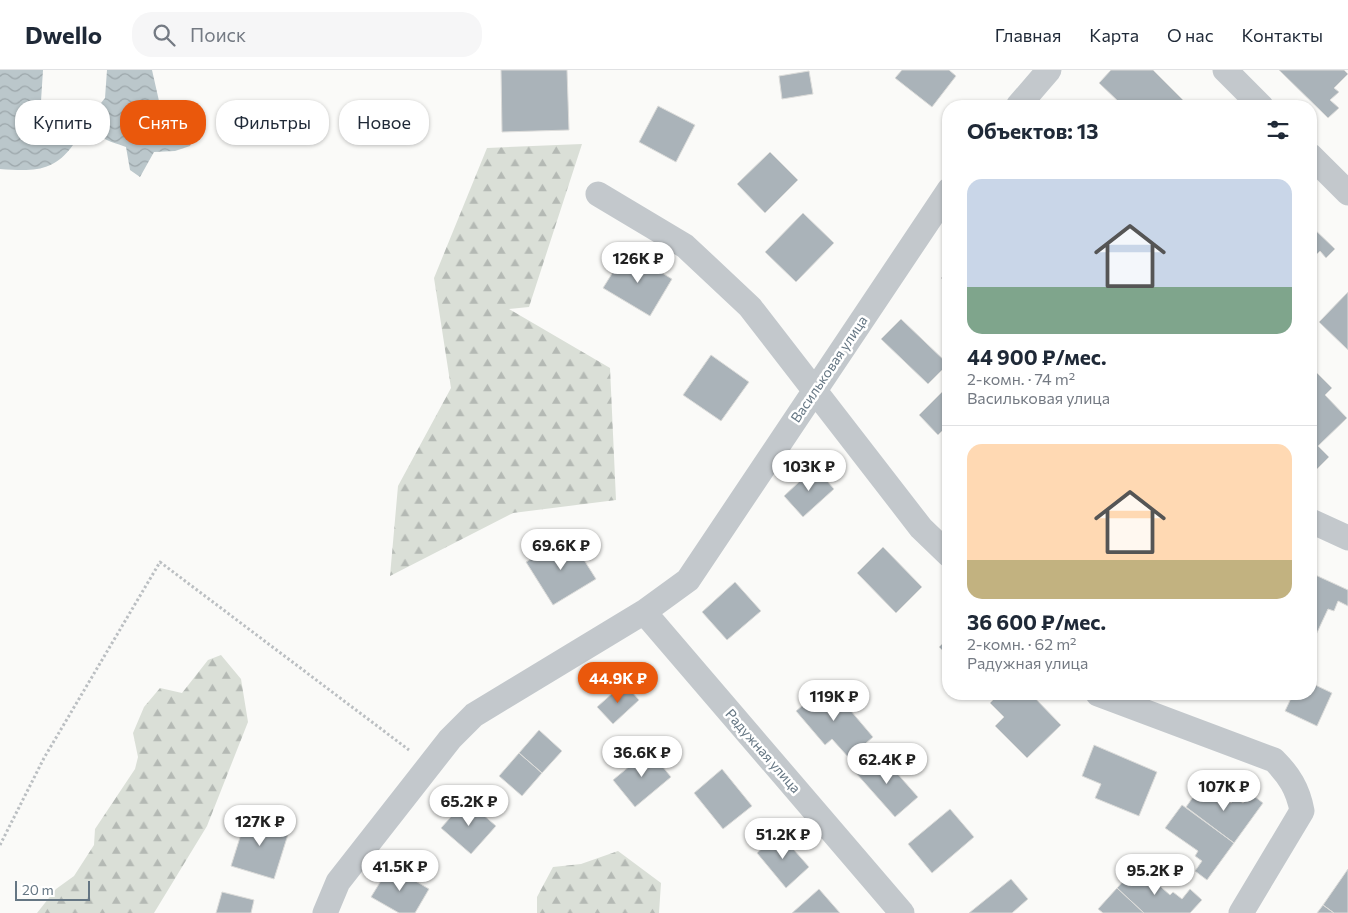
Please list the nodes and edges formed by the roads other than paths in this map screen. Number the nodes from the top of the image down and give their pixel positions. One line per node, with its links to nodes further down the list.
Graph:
1 (1049, 70): 3 (street)
2 (1225, 70): 4 (street)
3 (1023, 100)
4 (1255, 100)
5 (1317, 162): 6 (street)
6 (1348, 193)
7 (598, 194): 9 (street)
8 (942, 200): 9 (street, Васильковая улица)
9 (814, 392): 12 (street); 13 (street, Васильковая улица)
10 (1317, 524): 11 (street)
11 (1348, 538)
12 (942, 548)
13 (644, 612): 15 (street, Васильковая улица); 16 (street, Радужная улица)
14 (1114, 700): 17 (street)
15 (325, 913)
16 (902, 913)
17 (1241, 913)

